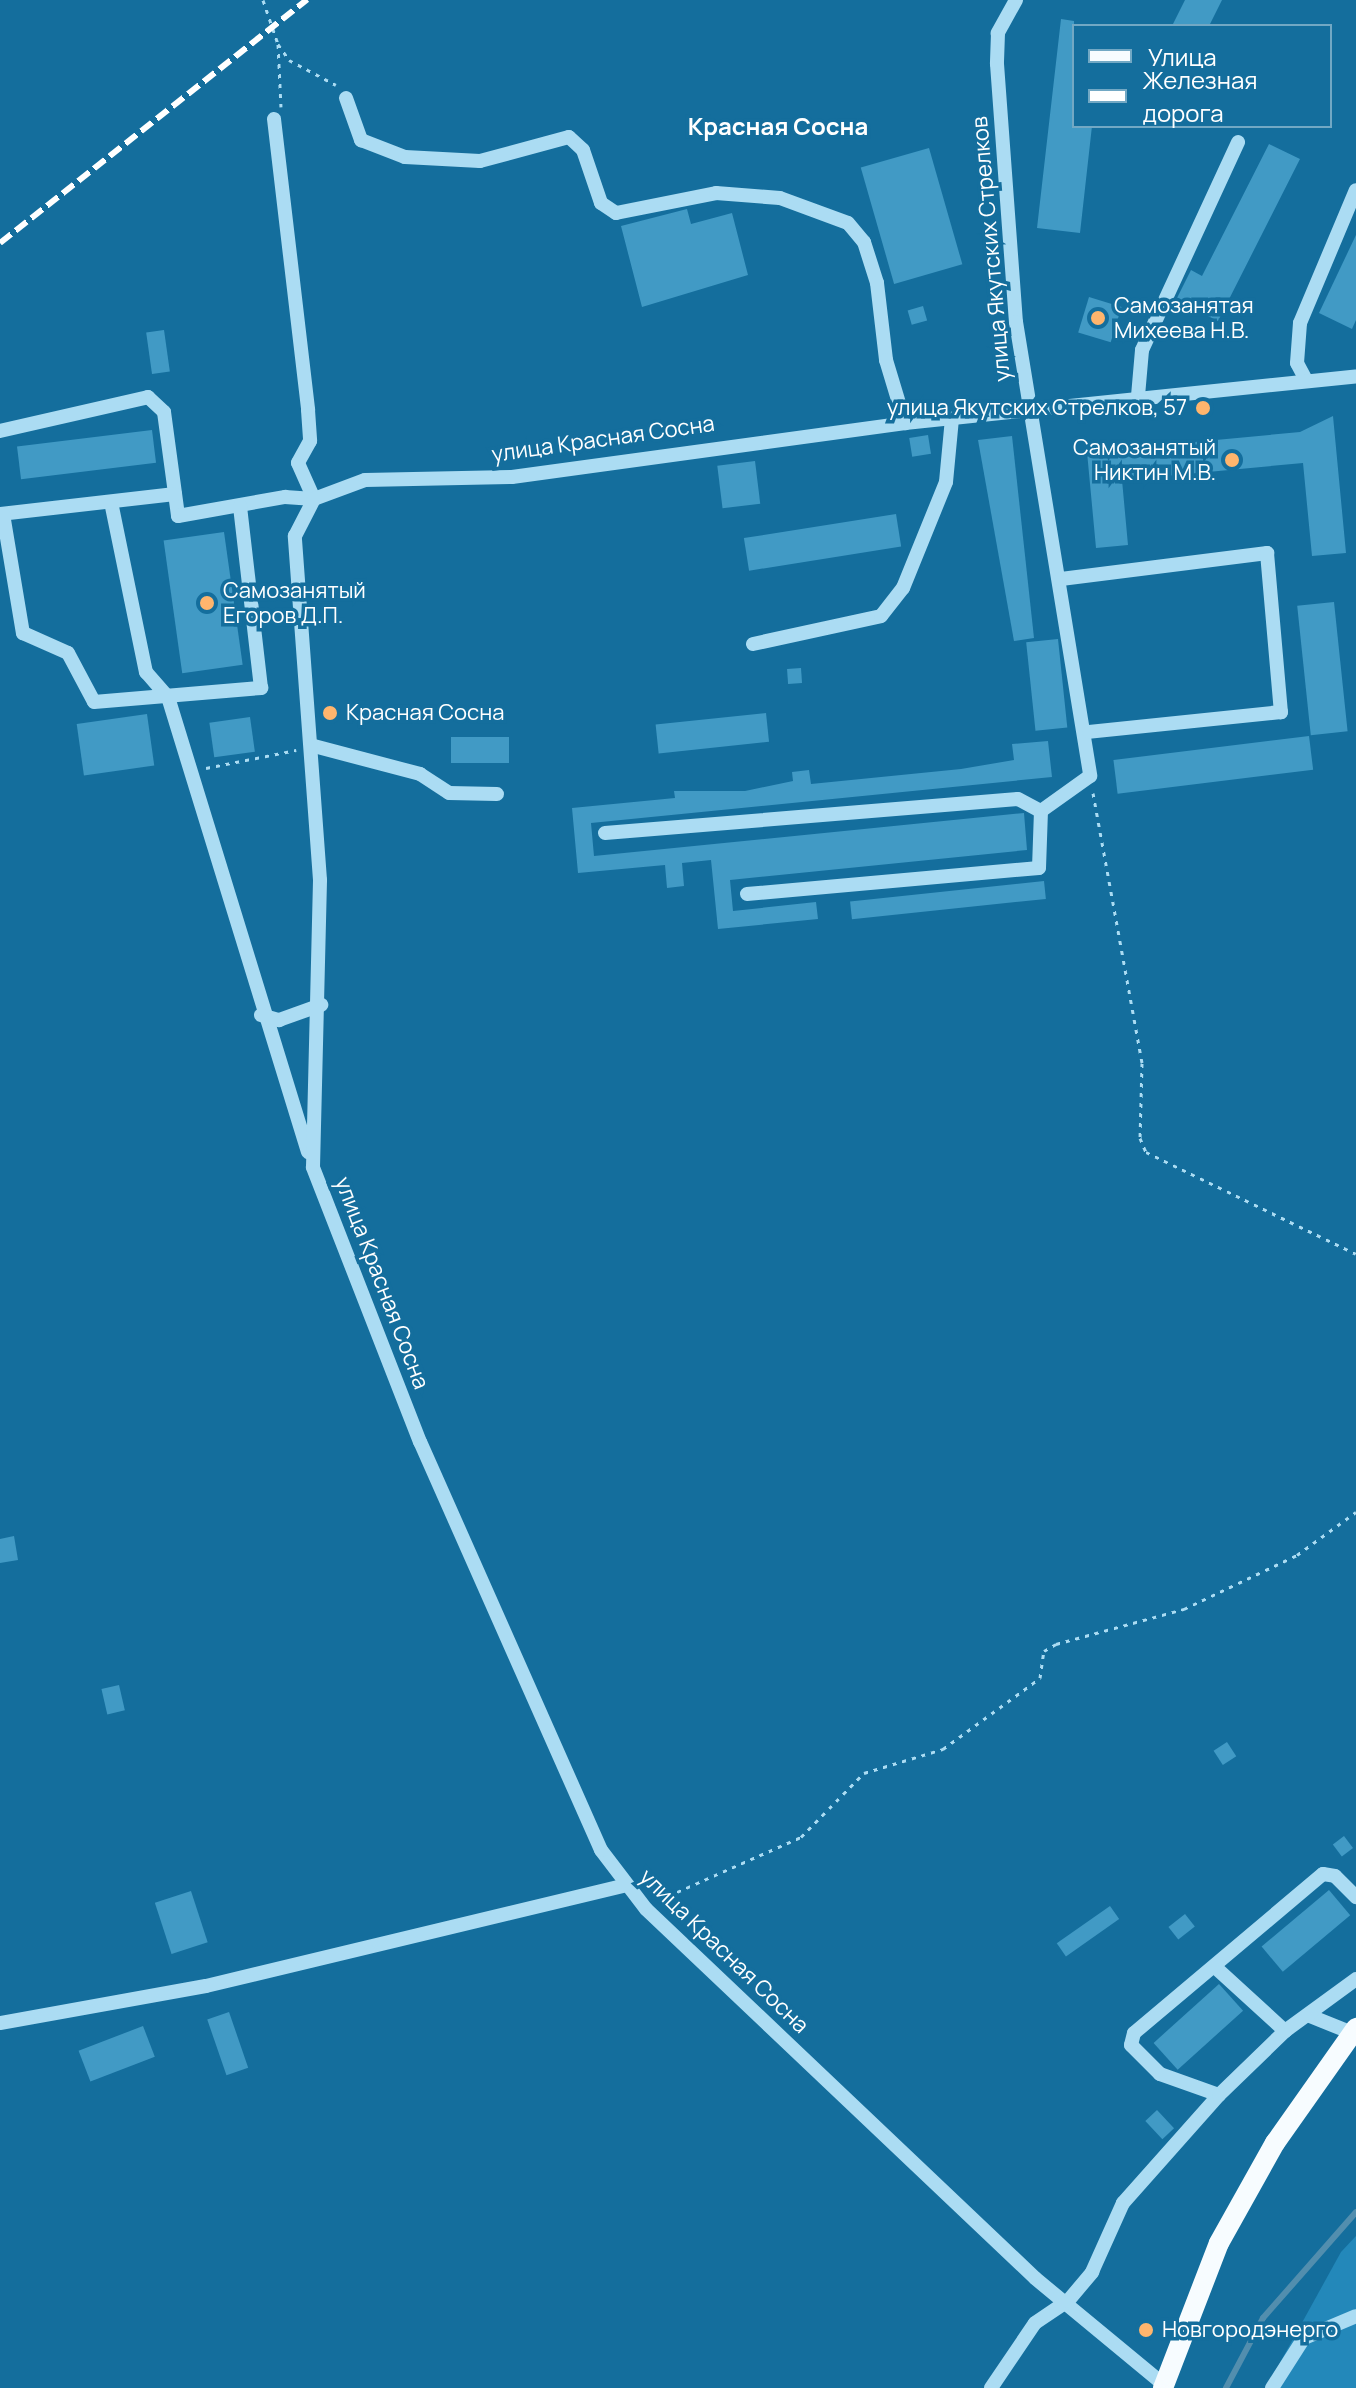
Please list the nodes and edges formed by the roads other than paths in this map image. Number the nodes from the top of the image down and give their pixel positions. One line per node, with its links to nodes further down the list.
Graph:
1 (1015, 0): 9 (street, улица Якутских Стрелков)
2 (346, 98): 11 (street)
3 (274, 119): 14 (street)
4 (1238, 142): 8 (street)
5 (1356, 190): 7 (street)
6 (1356, 376): 7 (street, улица Якутских Стрелков)
7 (1306, 380): 8 (street, улица Якутских Стрелков)
8 (1138, 396): 9 (street, улица Якутских Стрелков)
9 (1029, 409): 10 (street, улица Красная Сосна); 18 (street)
10 (952, 419): 11 (street, улица Красная Сосна); 19 (street)
11 (905, 423): 14 (street, улица Красная Сосна)
12 (0, 431): 13 (street)
13 (175, 494): 15 (street); 16 (street)
14 (314, 499): 16 (street); 22 (street, улица Красная Сосна)
15 (111, 502): 17 (street); 20 (street)
16 (240, 506): 20 (street)
17 (1, 514): 20 (street)
18 (1061, 579): 21 (street); 21 (street)
19 (753, 644)
20 (168, 697): 28 (street)
21 (1089, 732): 24 (street)
22 (314, 746): 23 (street); 27 (street, улица Красная Сосна)
23 (497, 794)
24 (1041, 811): 25 (street); 26 (street)
25 (605, 833)
26 (747, 894)
27 (321, 1005): 28 (street); 29 (street, улица Красная Сосна)
28 (261, 1015): 29 (street)
29 (313, 1167): 30 (street, улица Красная Сосна)
30 (624, 1886): 35 (street); 39 (street, улица Красная Сосна)
31 (1356, 1897): 32 (street)
32 (1215, 1967): 36 (street); 38 (street)
33 (1356, 1979): 34 (street)
34 (1310, 2016): 36 (street); 37 (street)
35 (0, 2023)
36 (1285, 2031): 38 (street)
37 (1354, 2031): 41 (main road)
38 (1219, 2095): 39 (street)
39 (1068, 2301): 41 (street, улица Красная Сосна); 42 (street)
40 (1356, 2316): 43 (street)
41 (1163, 2386)
42 (991, 2388)
43 (1272, 2388)

